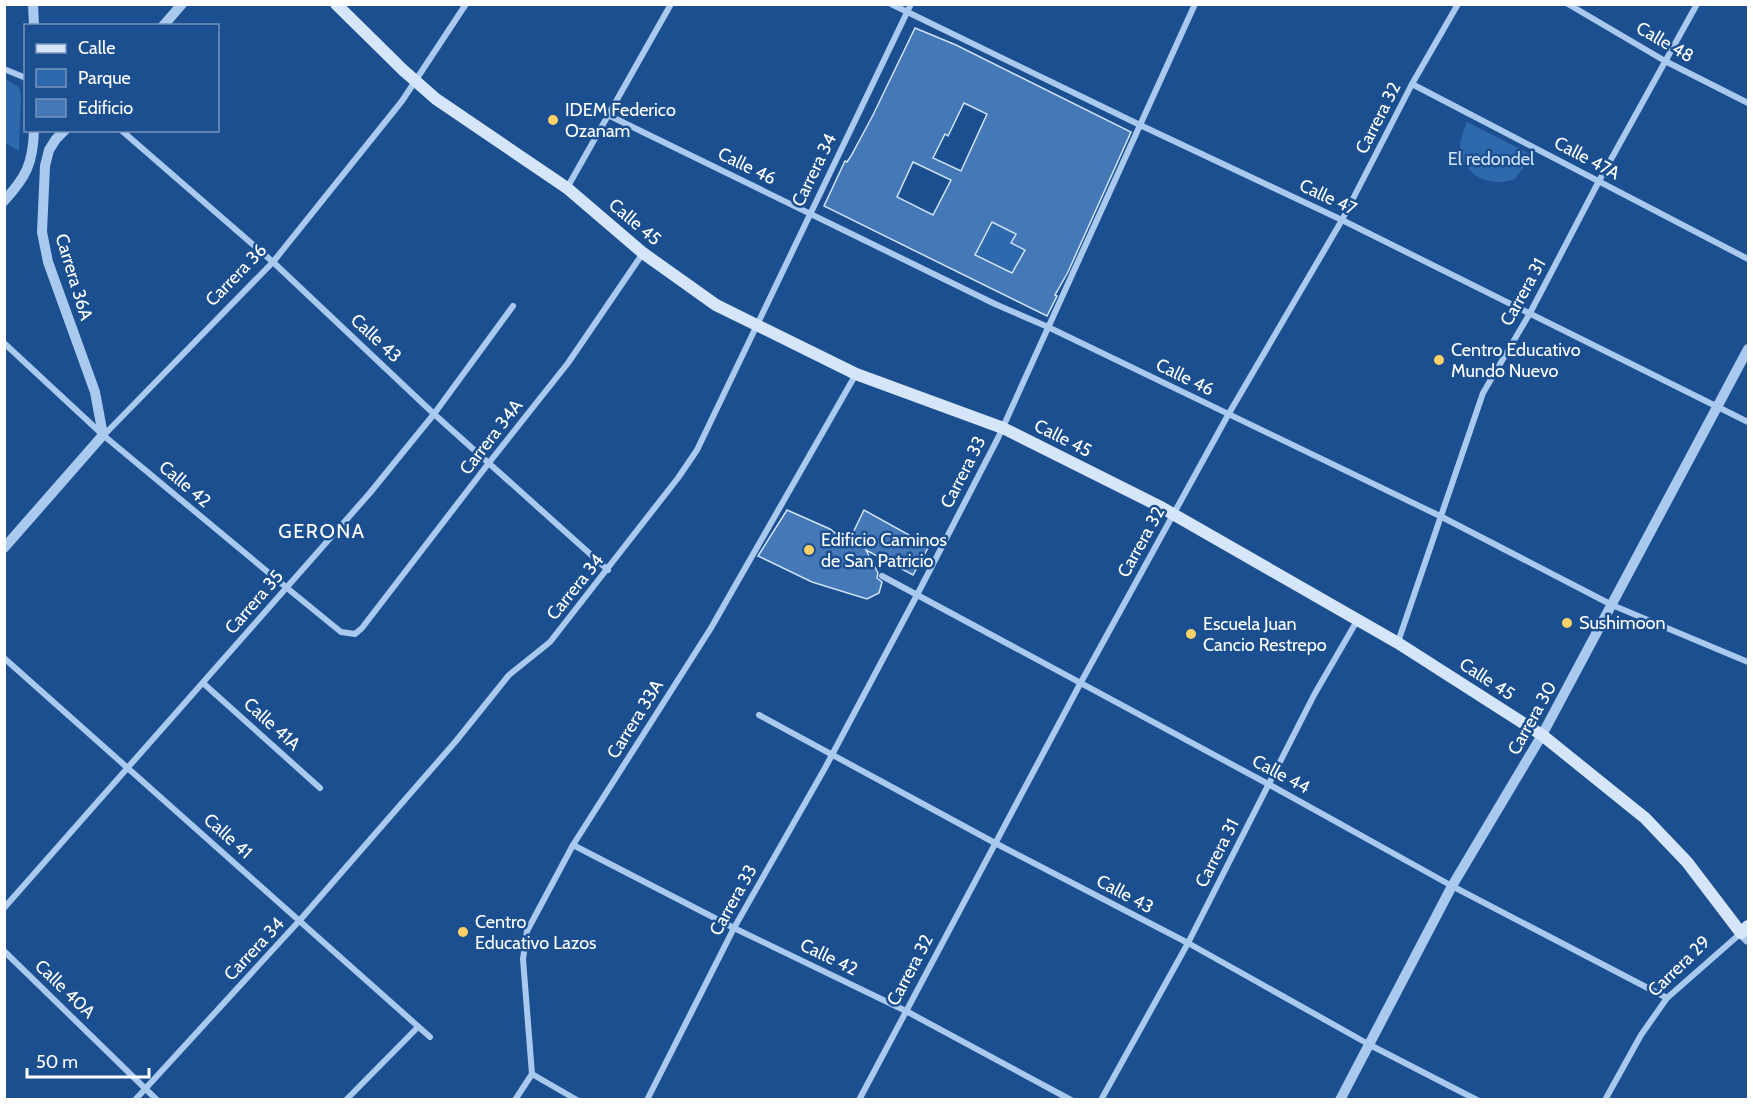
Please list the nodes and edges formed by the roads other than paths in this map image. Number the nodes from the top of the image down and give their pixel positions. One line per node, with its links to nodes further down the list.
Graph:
1 (33, 4): 15 (street)
2 (182, 4): 16 (street)
3 (336, 4): 20 (main road, Calle 45)
4 (466, 4): 20 (street, Carrera 36)
5 (672, 4): 23 (street)
6 (891, 4): 13 (street, Calle 47)
7 (911, 4): 13 (street, Carrera 34)
8 (1195, 4): 24 (street, Carrera 33)
9 (1458, 4): 21 (street, Carrera 32)
10 (1568, 4): 14 (street, Calle 48)
11 (1590, 4): 14 (street)
12 (1697, 4): 17 (street, Carrera 31)
13 (907, 12): 24 (street, Calle 47); 31 (street, Carrera 34)
14 (1585, 13): 17 (street, Calle 48)
15 (34, 24)
16 (165, 24)
17 (1665, 61): 22 (street, Calle 48); 28 (street, Carrera 31)
18 (4, 69): 19 (street)
19 (24, 77)
20 (416, 81): 29 (main road, Calle 45); 35 (street, Carrera 36)
21 (1412, 84): 28 (street, Calle 47A); 32 (street, Carrera 32)
22 (1749, 104)
23 (610, 116): 29 (street); 31 (street, Calle 46)
24 (1140, 125): 32 (street, Calle 47); 39 (street, Carrera 33)
25 (33, 132): 30 (street)
26 (63, 132): 48 (street, Carrera 36A)
27 (123, 132): 35 (street, Calle 43)
28 (1599, 181): 34 (street, Calle 47A); 37 (street, Carrera 31)
29 (567, 188): 33 (main road, Calle 45)
30 (4, 201)
31 (810, 213): 38 (street, Carrera 34); 39 (street, Calle 46)
32 (1342, 220): 37 (street, Calle 47); 45 (street, Carrera 32)
33 (644, 253): 38 (main road, Calle 45); 49 (street, Carrera 34A)
34 (1749, 259)
35 (273, 262): 44 (street, Calle 43); 48 (street, Carrera 36)
36 (513, 306): 44 (street, Carrera 35)
37 (1530, 313): 43 (street, Calle 47); 51 (street, Carrera 31)
38 (755, 325): 42 (main road, Calle 45); 53 (street, Carrera 34)
39 (1048, 327): 45 (street, Calle 46); 47 (street, Carrera 33)
40 (4, 344): 48 (street, Calle 42)
41 (1749, 350): 43 (street, Carrera 30)
42 (856, 374): 47 (main road, Calle 45); 72 (street, Carrera 33A)
43 (1718, 406): 46 (street, Calle 47); 57 (street, Carrera 30)
44 (434, 414): 49 (street, Calle 43); 55 (street, Carrera 35)
45 (1228, 415): 50 (street, Carrera 32); 51 (street, Calle 46)
46 (1749, 422)
47 (1003, 428): 50 (main road, Calle 45); 56 (street, Carrera 33)
48 (103, 435): 52 (street, Carrera 36); 55 (street, Calle 42)
49 (488, 464): 53 (street, Calle 43); 59 (street, Carrera 34A)
50 (1173, 514): 58 (main road, Calle 45); 64 (street, Carrera 32)
51 (1440, 516): 57 (street, Calle 46); 60 (street, Carrera 31)
52 (4, 548)
53 (608, 570): 75 (street, Carrera 34)
54 (882, 576): 56 (street, Calle 44)
55 (287, 588): 59 (street, Calle 42); 63 (street, Carrera 35)
56 (917, 595): 64 (street, Calle 44); 67 (street, Carrera 33)
57 (1612, 605): 62 (street, Calle 46); 66 (street, Carrera 30)
58 (1358, 619): 60 (main road, Calle 45); 69 (street, Carrera 31)
59 (355, 634)
60 (1398, 643): 66 (main road, Calle 45)
61 (4, 658): 68 (street, Calle 41)
62 (1749, 662)
63 (203, 683): 68 (street, Carrera 35); 70 (street, Calle 41A)
64 (1080, 684): 69 (street, Calle 44); 71 (street, Carrera 32)
65 (759, 715): 67 (street, Calle 43)
66 (1542, 735): 73 (street, Carrera 30); 77 (main road, Calle 45)
67 (832, 754): 71 (street, Calle 43); 76 (street, Carrera 33)
68 (128, 768): 74 (street, Carrera 35); 75 (street, Calle 41)
69 (1270, 785): 73 (street, Calle 44); 78 (street, Carrera 31)
70 (320, 788)
71 (995, 843): 78 (street, Calle 43); 81 (street, Carrera 32)
72 (573, 845): 76 (street, Calle 42); 85 (street, Carrera 33A)
73 (1452, 886): 80 (street, Calle 44); 84 (street, Carrera 30)
74 (4, 908)
75 (300, 920): 82 (street, Calle 41); 86 (street, Carrera 34)
76 (734, 928): 81 (street, Calle 42); 92 (street, Carrera 33)
77 (1746, 933): 80 (street, Carrera 29)
78 (1188, 943): 84 (street, Calle 43); 95 (street, Carrera 31)
79 (4, 951): 86 (street, Calle 40A)
80 (1667, 998): 98 (street, Carrera 29)
81 (906, 1011): 93 (street, Carrera 32); 94 (street, Calle 42)
82 (418, 1027): 83 (street, Calle 41); 89 (street)
83 (430, 1037)
84 (1370, 1045): 96 (street, Carrera 30); 97 (street, Calle 43)
85 (532, 1074): 90 (street); 91 (street)
86 (145, 1088): 87 (street, Carrera 34); 88 (street, Calle 40A)
87 (135, 1100)
88 (157, 1100)
89 (346, 1100)
90 (515, 1100)
91 (577, 1100)
92 (646, 1100)
93 (859, 1100)
94 (1071, 1100)
95 (1101, 1100)
96 (1340, 1100)
97 (1477, 1100)
98 (1605, 1100)

